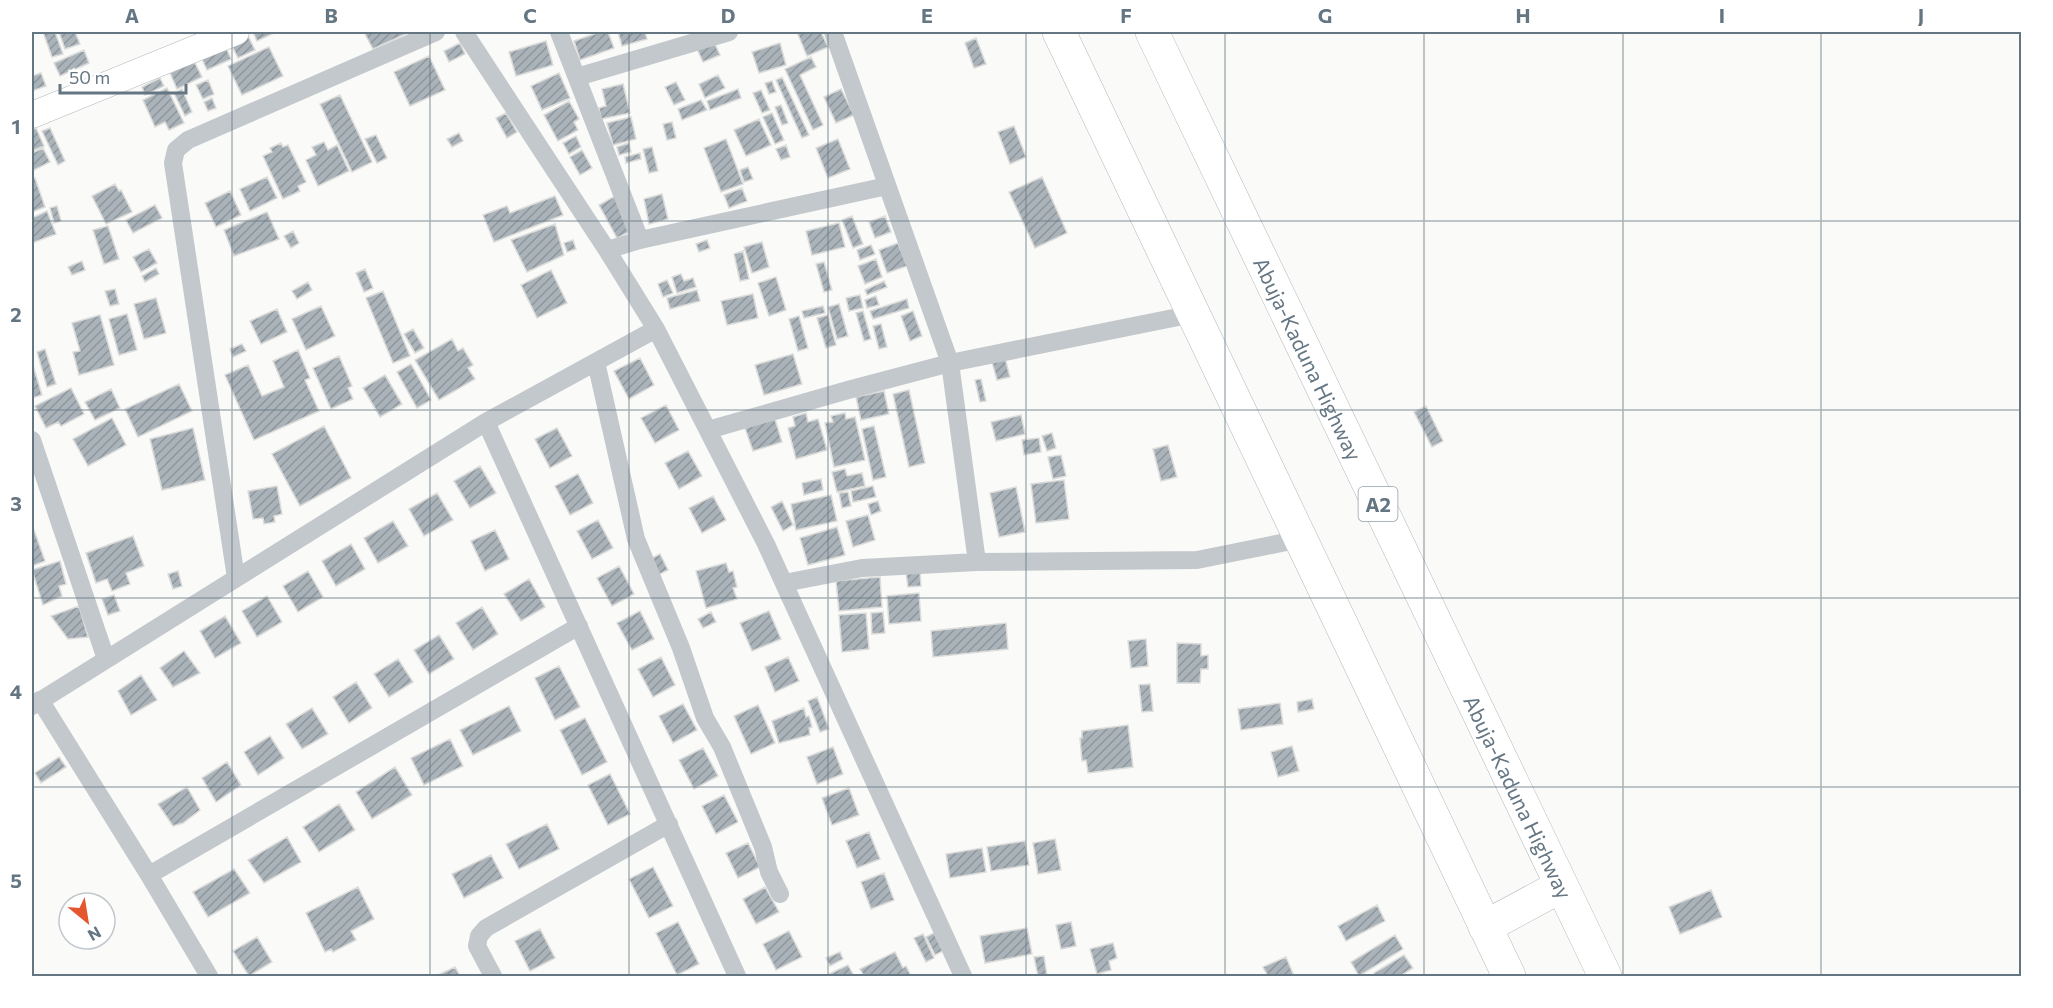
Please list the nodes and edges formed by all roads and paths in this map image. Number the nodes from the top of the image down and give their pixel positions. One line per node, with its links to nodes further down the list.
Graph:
1 (230, 32): 10 (street)
2 (436, 32): 23 (street)
3 (464, 32): 13 (street)
4 (559, 32): 9 (street)
5 (729, 32): 9 (street)
6 (833, 32): 11 (street)
7 (1059, 32): 14 (highway)
8 (1152, 32): 30 (highway, Abuja-Kaduna Highway / A2)
9 (577, 76): 12 (street)
10 (32, 115)
11 (887, 186): 12 (street); 17 (street)
12 (640, 240): 13 (street)
13 (607, 250): 15 (street)
14 (1193, 314): 17 (street); 21 (highway)
15 (656, 329): 16 (street); 19 (street)
16 (596, 362): 18 (street); 31 (street)
17 (950, 363): 19 (street); 22 (street)
18 (486, 422): 23 (street); 25 (street)
19 (708, 430): 24 (street)
20 (32, 440): 26 (street)
21 (1301, 539): 22 (street); 32 (highway)
22 (977, 562): 24 (street)
23 (236, 578): 26 (street)
24 (784, 583): 36 (street)
25 (579, 626): 28 (street); 29 (street)
26 (106, 659): 27 (street)
27 (36, 703): 29 (street)
28 (669, 824): 34 (street); 35 (street)
29 (149, 875): 33 (street)
30 (1562, 886): 32 (highway); 38 (highway, Abuja-Kaduna Highway / A2)
31 (780, 894)
32 (1485, 927): 37 (highway)
33 (209, 976)
34 (493, 976)
35 (737, 976)
36 (963, 976)
37 (1509, 976)
38 (1605, 976)

